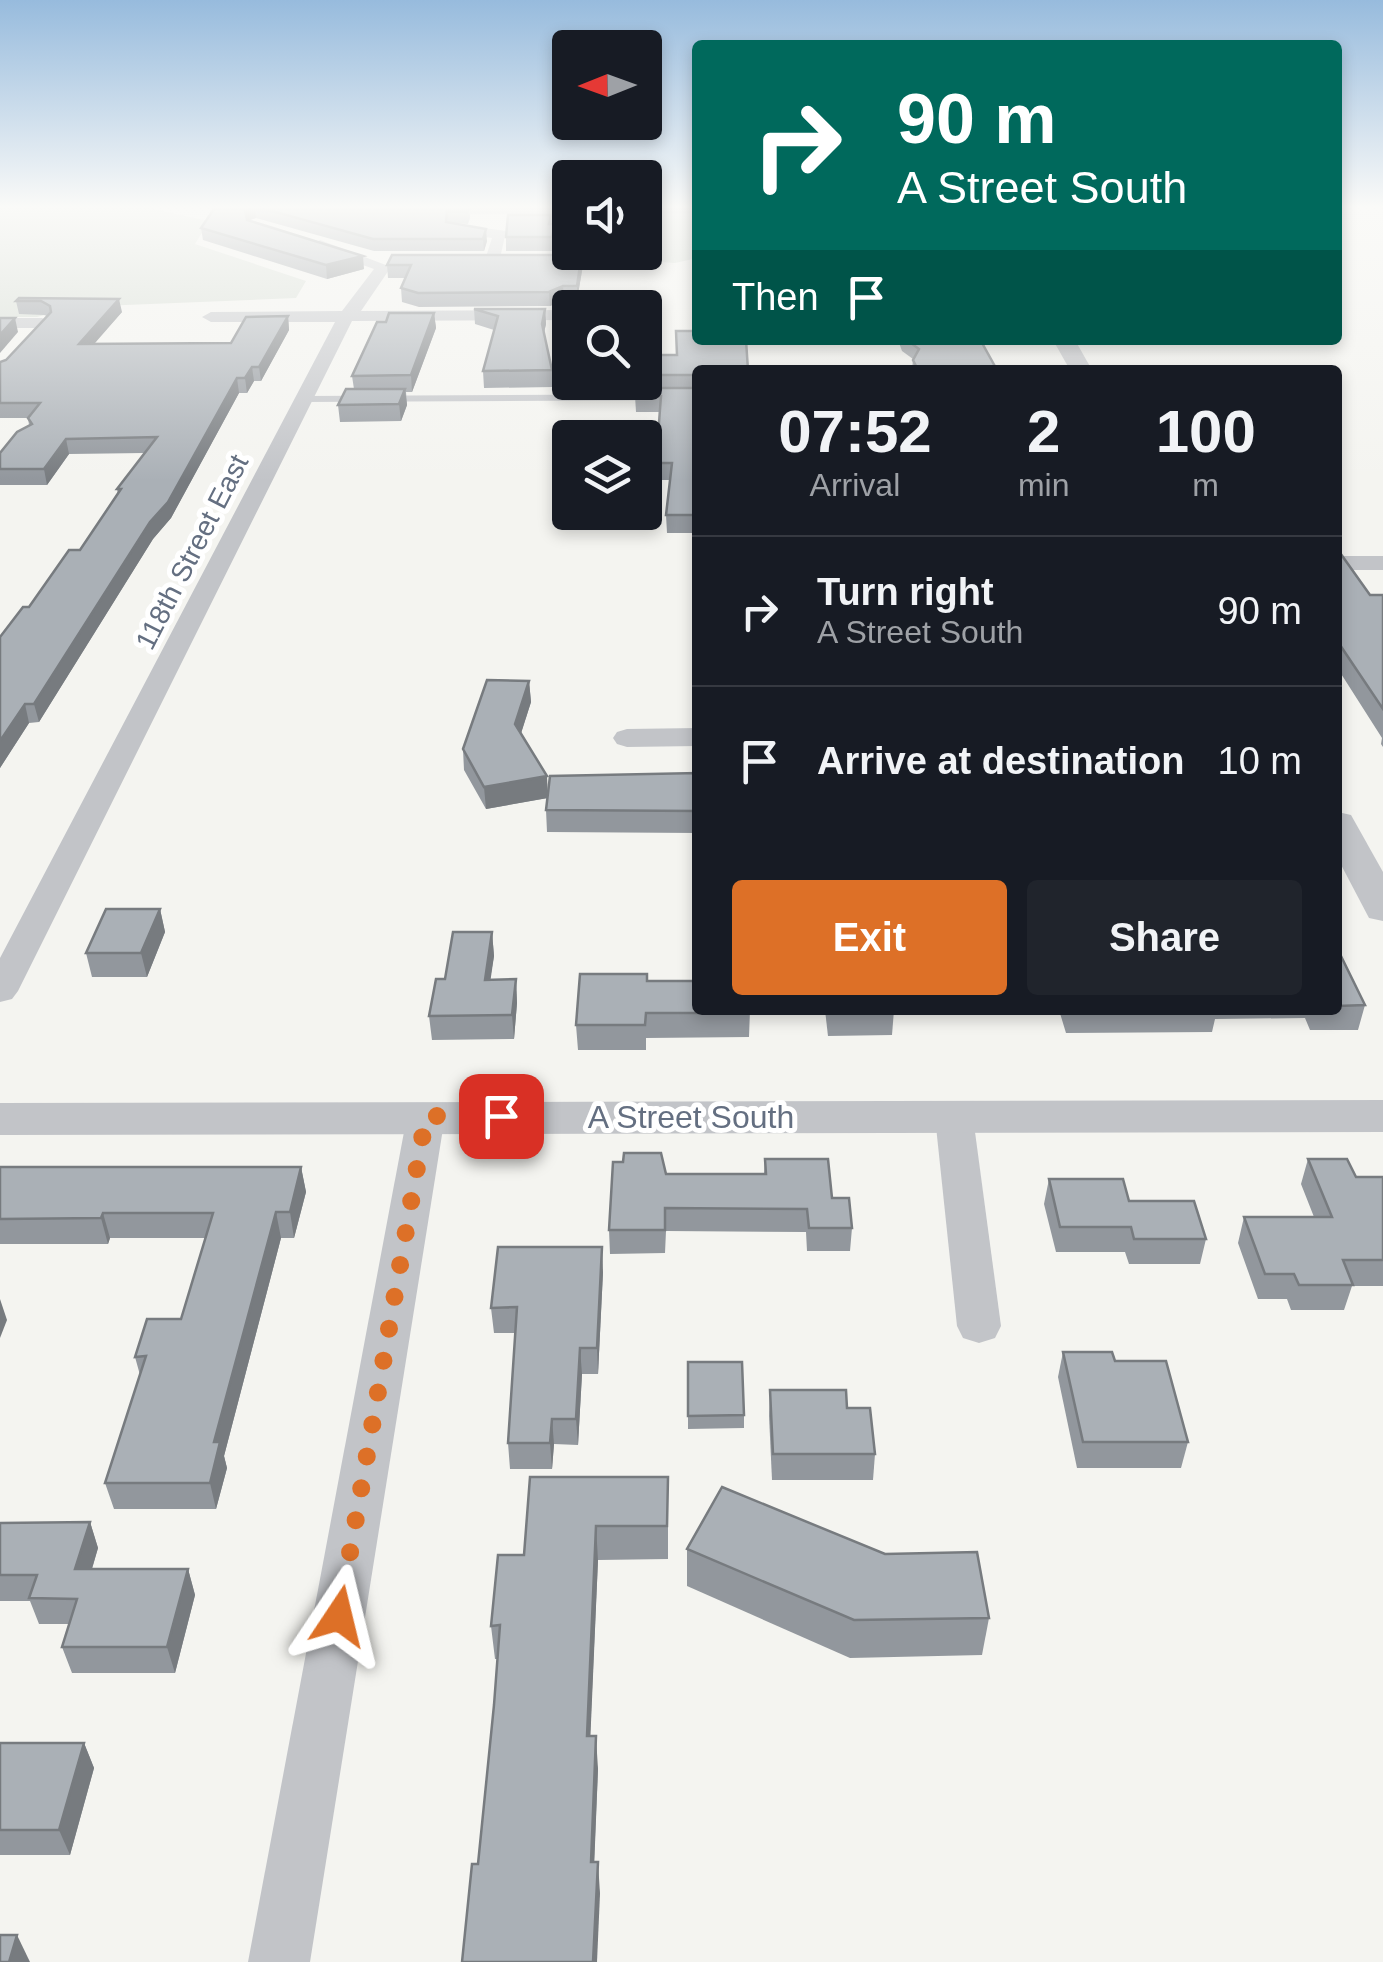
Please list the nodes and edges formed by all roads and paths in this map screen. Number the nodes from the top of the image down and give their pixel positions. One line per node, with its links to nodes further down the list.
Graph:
1 (360, 298): 4 (street, 118th Street East)
2 (552, 316): 4 (street)
3 (211, 317): 4 (street)
4 (346, 317): 8 (street, 118th Street East)
5 (0, 323): 6 (street)
6 (21, 345)
7 (692, 397): 8 (lane)
8 (304, 399): 15 (street, 118th Street East)
9 (1342, 563): 10 (street)
10 (1383, 563)
11 (692, 737): 12 (street)
12 (628, 738)
13 (1342, 830): 14 (street)
14 (1383, 909)
15 (0, 991)
16 (426, 1116): 18 (street, A Street South); 19 (street, A Street South); 21 (street)
17 (1383, 1116): 18 (street, A Street South)
18 (954, 1117): 20 (street)
19 (0, 1119)
20 (980, 1326)
21 (279, 1962)

